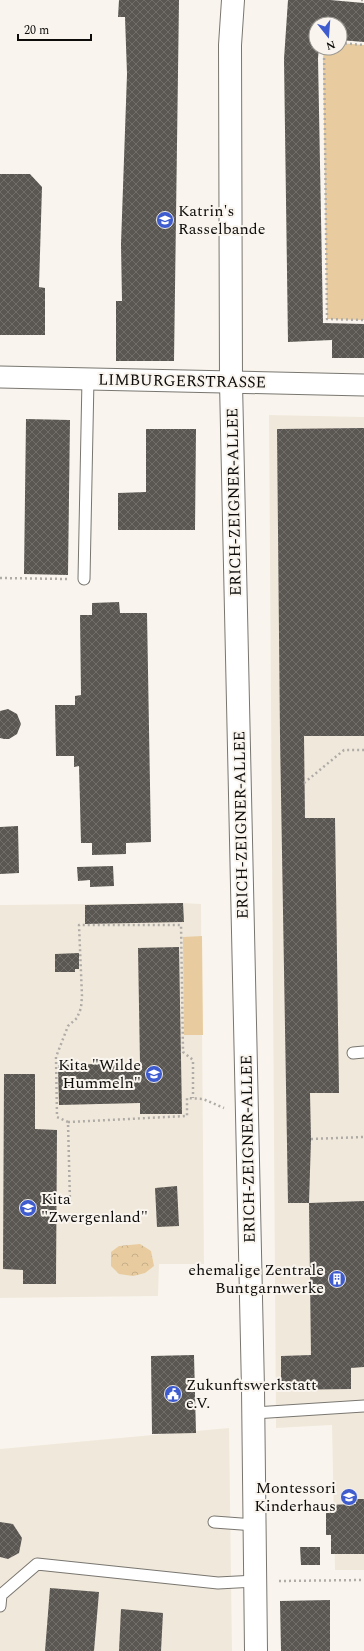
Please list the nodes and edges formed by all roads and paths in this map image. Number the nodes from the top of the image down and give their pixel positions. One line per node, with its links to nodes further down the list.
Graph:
1 (233, 0): 10 (street, ERICH-ZEIGNER-ALLEE)
2 (361, 0): 3 (path)
3 (364, 0)
4 (348, 44): 5 (path)
5 (364, 45)
6 (324, 56): 7 (path)
7 (364, 320)
8 (0, 377): 9 (street, LIMBURGERSTRASSE)
9 (88, 379): 10 (street, LIMBURGERSTRASSE); 13 (lane)
10 (231, 382): 11 (street, LIMBURGERSTRASSE); 25 (street, ERICH-ZEIGNER-ALLEE)
11 (364, 384)
12 (0, 578): 13 (path)
13 (84, 579)
14 (364, 750): 15 (path)
15 (304, 783)
16 (352, 1052): 17 (lane)
17 (364, 1052)
18 (193, 1098): 19 (path); 20 (path); 20 (path)
19 (204, 1098)
20 (68, 1122): 23 (path)
21 (364, 1137): 22 (path)
22 (311, 1139)
23 (70, 1202)
24 (364, 1406): 25 (lane)
25 (254, 1413): 27 (street, ERICH-ZEIGNER-ALLEE)
26 (214, 1522): 27 (lane)
27 (255, 1524): 29 (street, ERICH-ZEIGNER-ALLEE)
28 (364, 1580): 29 (path)
29 (256, 1581): 30 (lane); 31 (street, ERICH-ZEIGNER-ALLEE)
30 (0, 1606)
31 (256, 1651)

